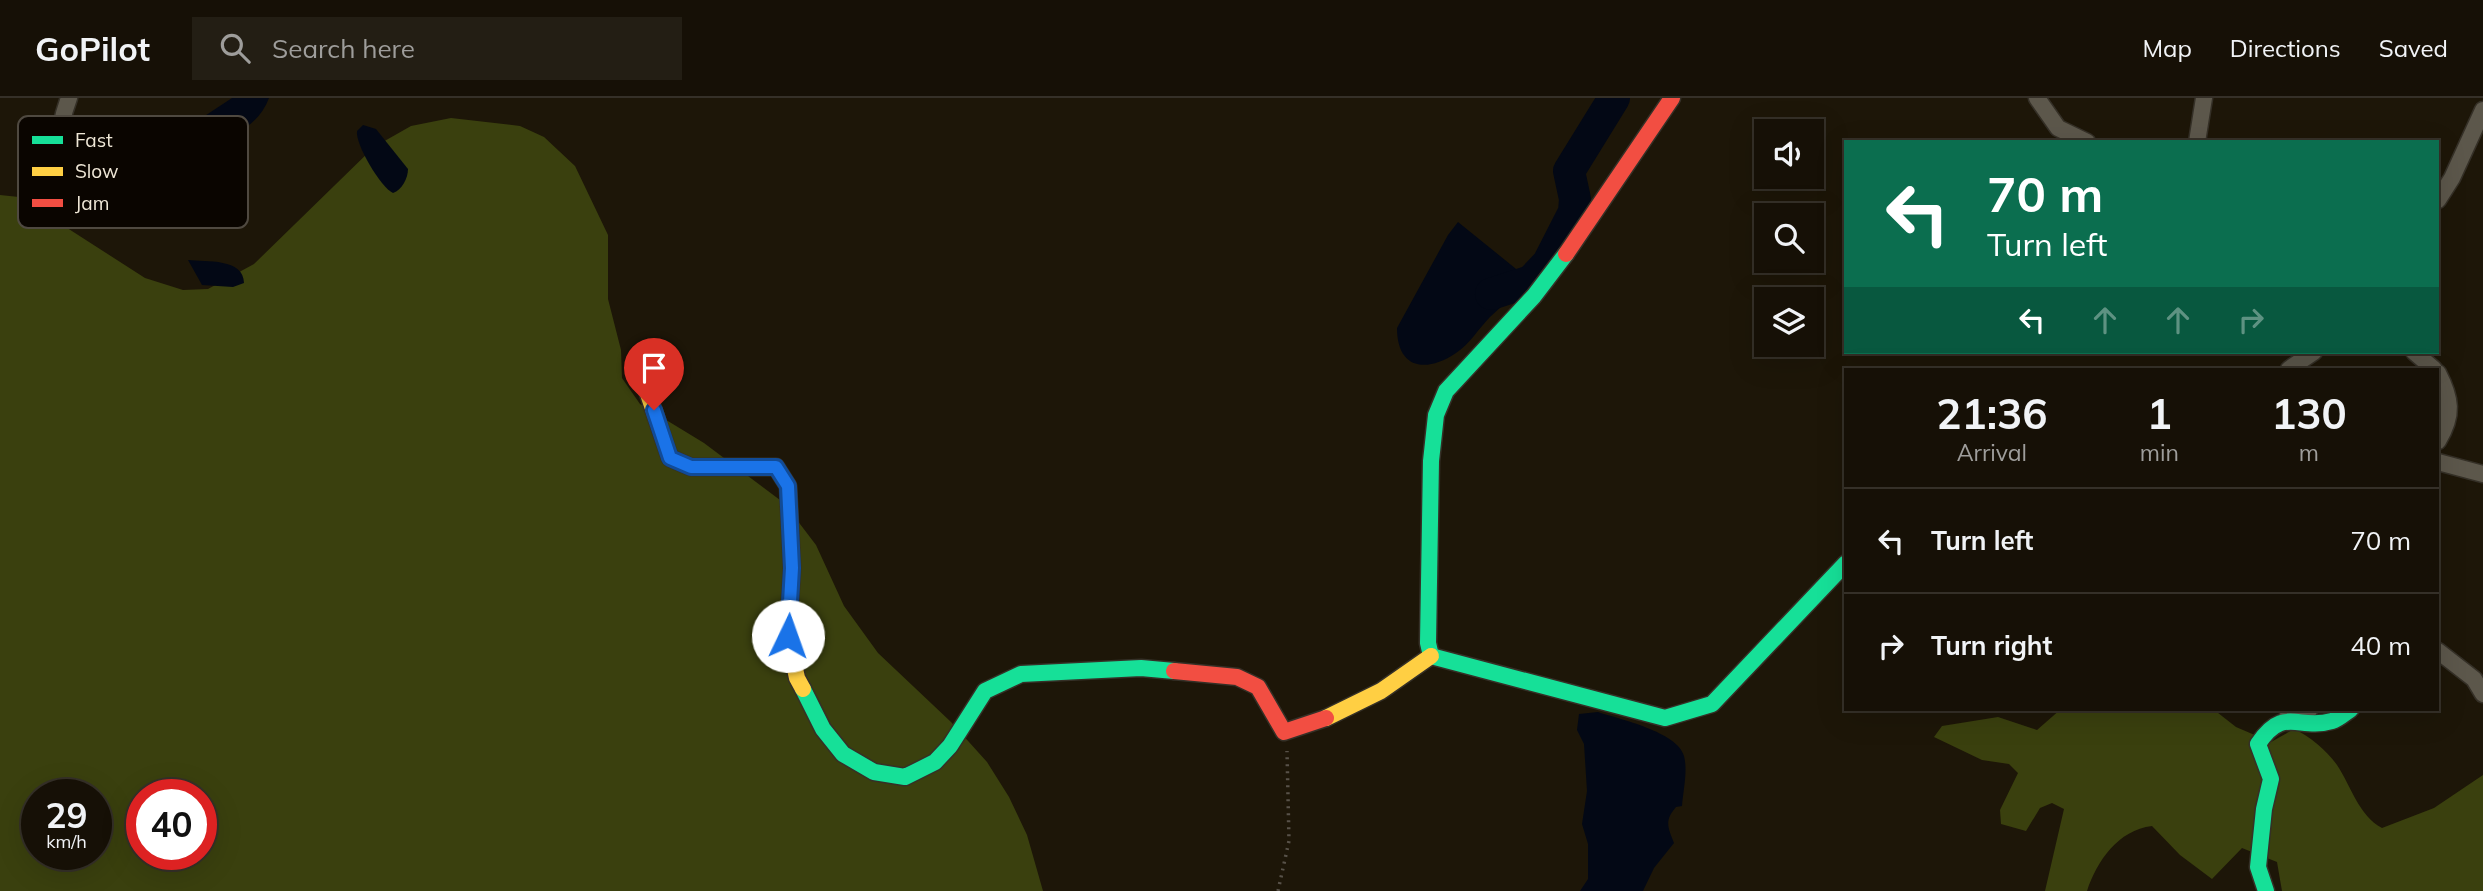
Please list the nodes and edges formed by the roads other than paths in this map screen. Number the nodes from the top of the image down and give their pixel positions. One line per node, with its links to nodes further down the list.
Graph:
1 (69, 98): 6 (street)
2 (1672, 98): 21 (street)
3 (2037, 98): 7 (street)
4 (2204, 98): 8 (street)
5 (2483, 110): 9 (street)
6 (63, 116)
7 (2083, 140)
8 (2197, 140)
9 (2439, 198)
10 (2311, 354): 13 (street)
11 (2416, 354): 14 (street)
12 (637, 362): 21 (street)
13 (2290, 368)
14 (2433, 368)
15 (2439, 377): 16 (street)
16 (2439, 439)
17 (2439, 462): 18 (street)
18 (2483, 474)
19 (1844, 565): 21 (street)
20 (2439, 652): 22 (street)
21 (1431, 656)
22 (2483, 694)
23 (2305, 711): 25 (street)
24 (2348, 711): 25 (street)
25 (2286, 719): 26 (street)
26 (2266, 891)

